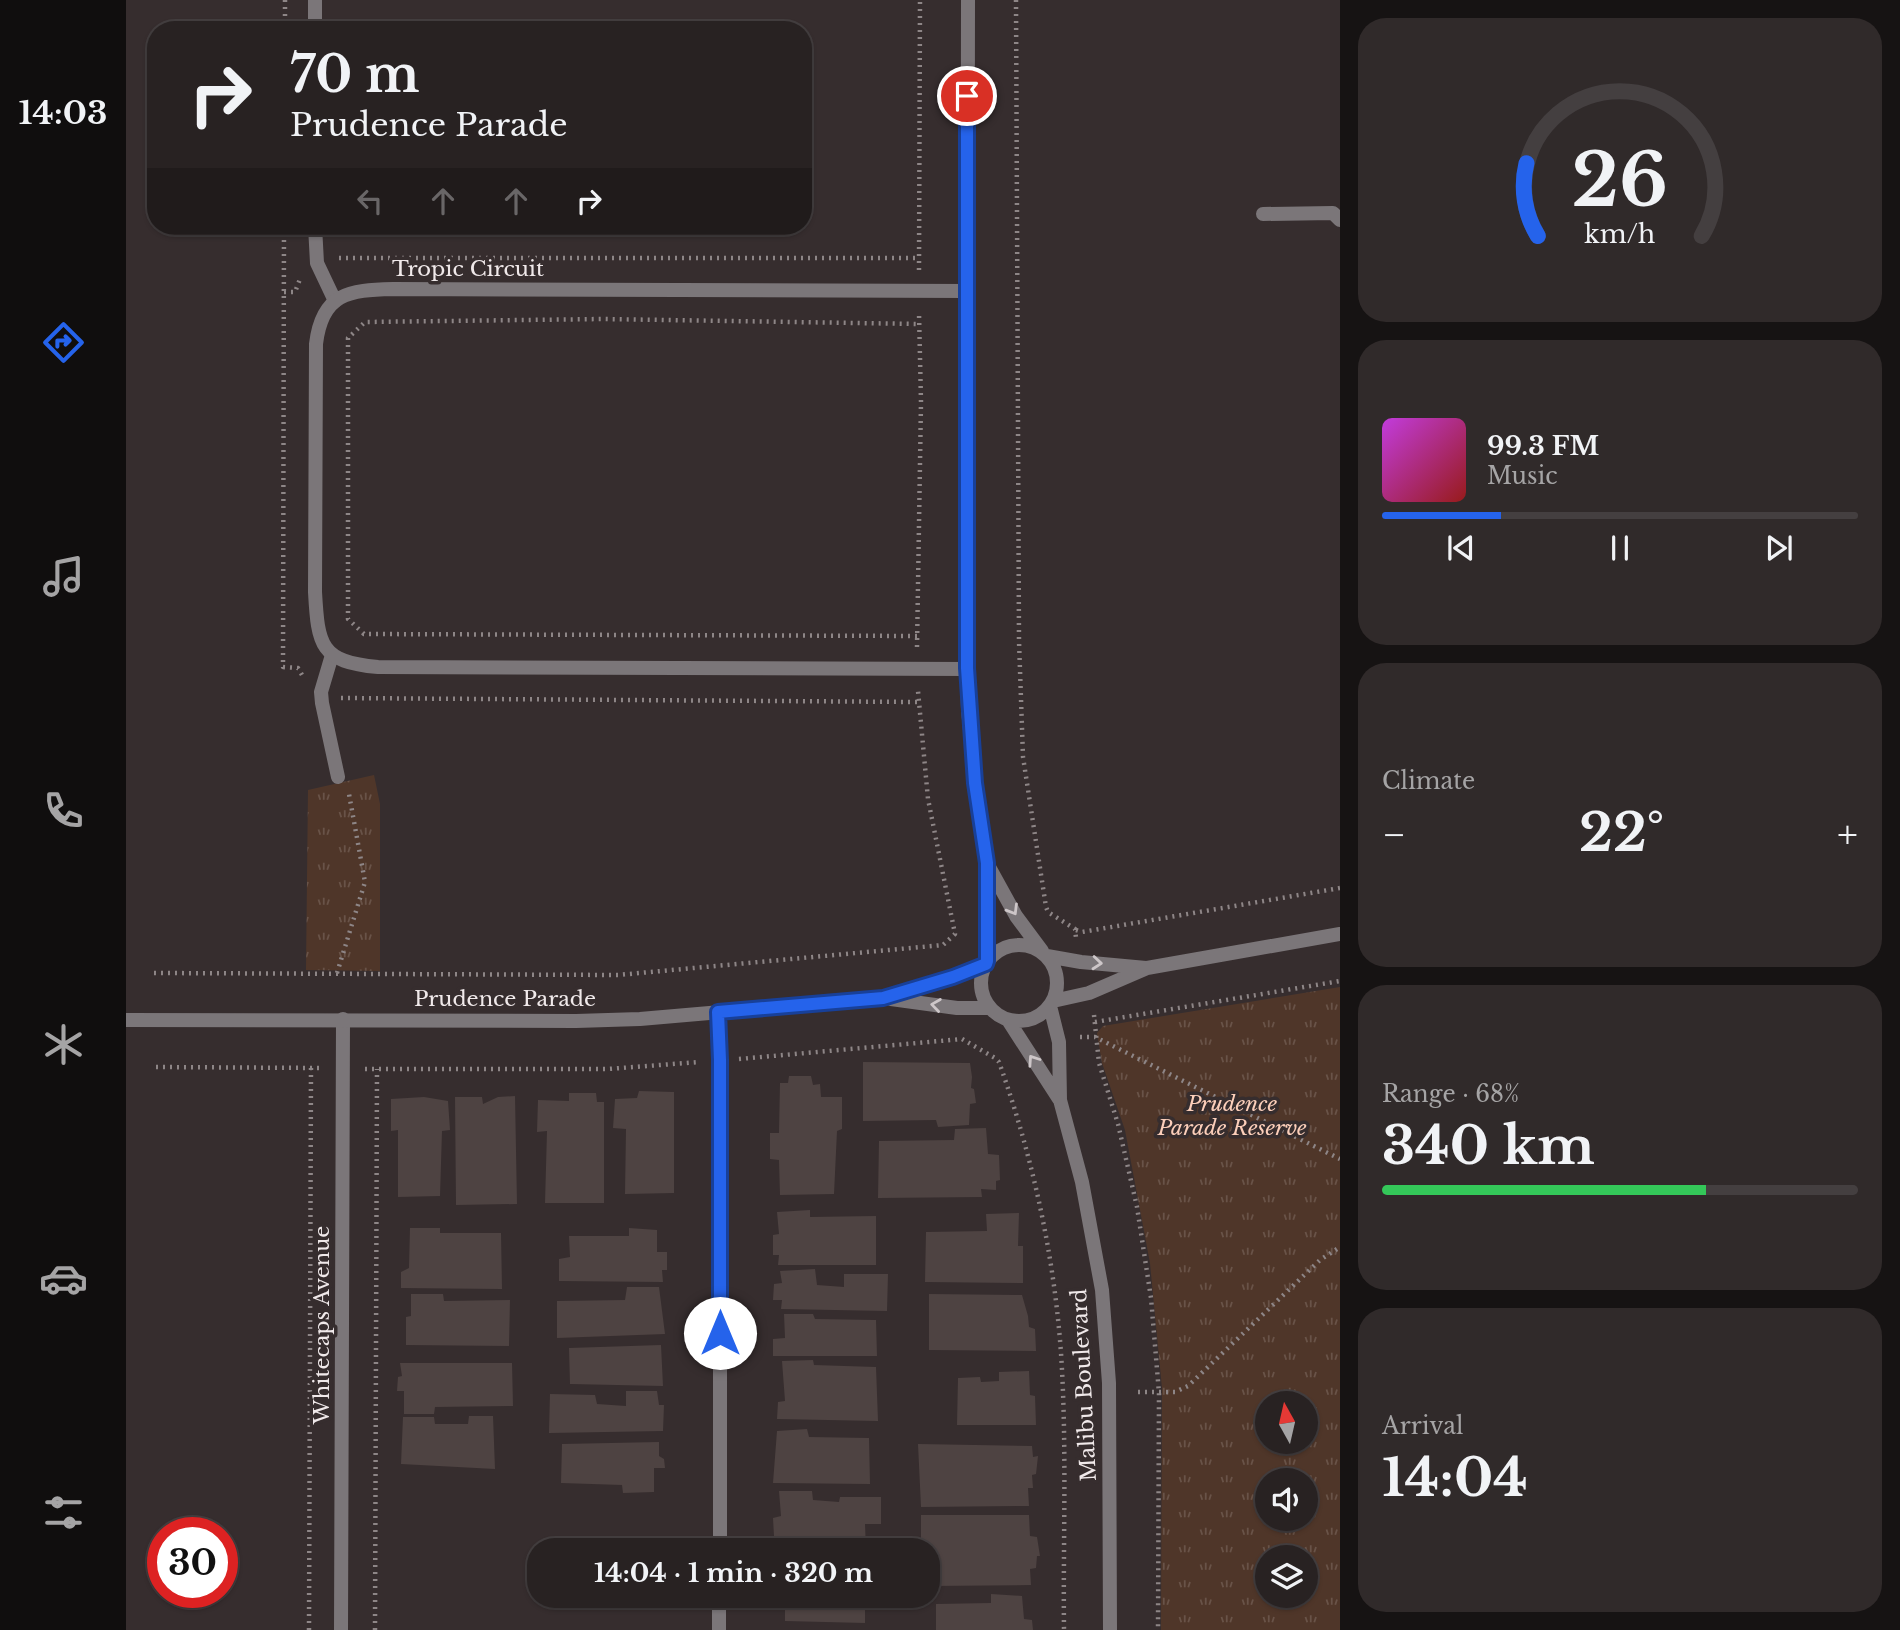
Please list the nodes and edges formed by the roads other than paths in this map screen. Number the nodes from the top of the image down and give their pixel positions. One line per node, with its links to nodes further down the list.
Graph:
1 (315, 0): 3 (street)
2 (968, 0): 7 (street)
3 (315, 21)
4 (1263, 214): 5 (street)
5 (1340, 220)
6 (315, 235): 8 (street)
7 (967, 291): 8 (street, Tropic Circuit); 10 (street)
8 (335, 301): 9 (street)
9 (331, 655): 10 (street); 11 (street)
10 (967, 668): 12 (street)
11 (338, 777)
12 (987, 863): 14 (street, one-way to 14); 15 (street)
13 (1340, 934): 16 (street)
14 (1045, 955): 15 (street); 16 (street, one-way to 16); 18 (street)
15 (986, 963): 17 (street, Prudence Parade); 19 (street)
16 (1147, 968): 18 (street)
17 (883, 998): 19 (street, Prudence Parade, one-way to 17); 20 (street, Prudence Parade)
18 (1051, 1004): 23 (street); 24 (street, Malibu Boulevard)
19 (990, 1009): 23 (street)
20 (718, 1012): 21 (street, Prudence Parade); 25 (street)
21 (343, 1019): 22 (street, Prudence Parade); 27 (street, Whitecaps Avenue)
22 (126, 1020)
23 (1008, 1020): 24 (street, Malibu Boulevard, one-way to 23)
24 (1060, 1100): 29 (street, Malibu Boulevard)
25 (720, 1538)
26 (719, 1608): 28 (street)
27 (341, 1630)
28 (719, 1630)
29 (1110, 1630)

